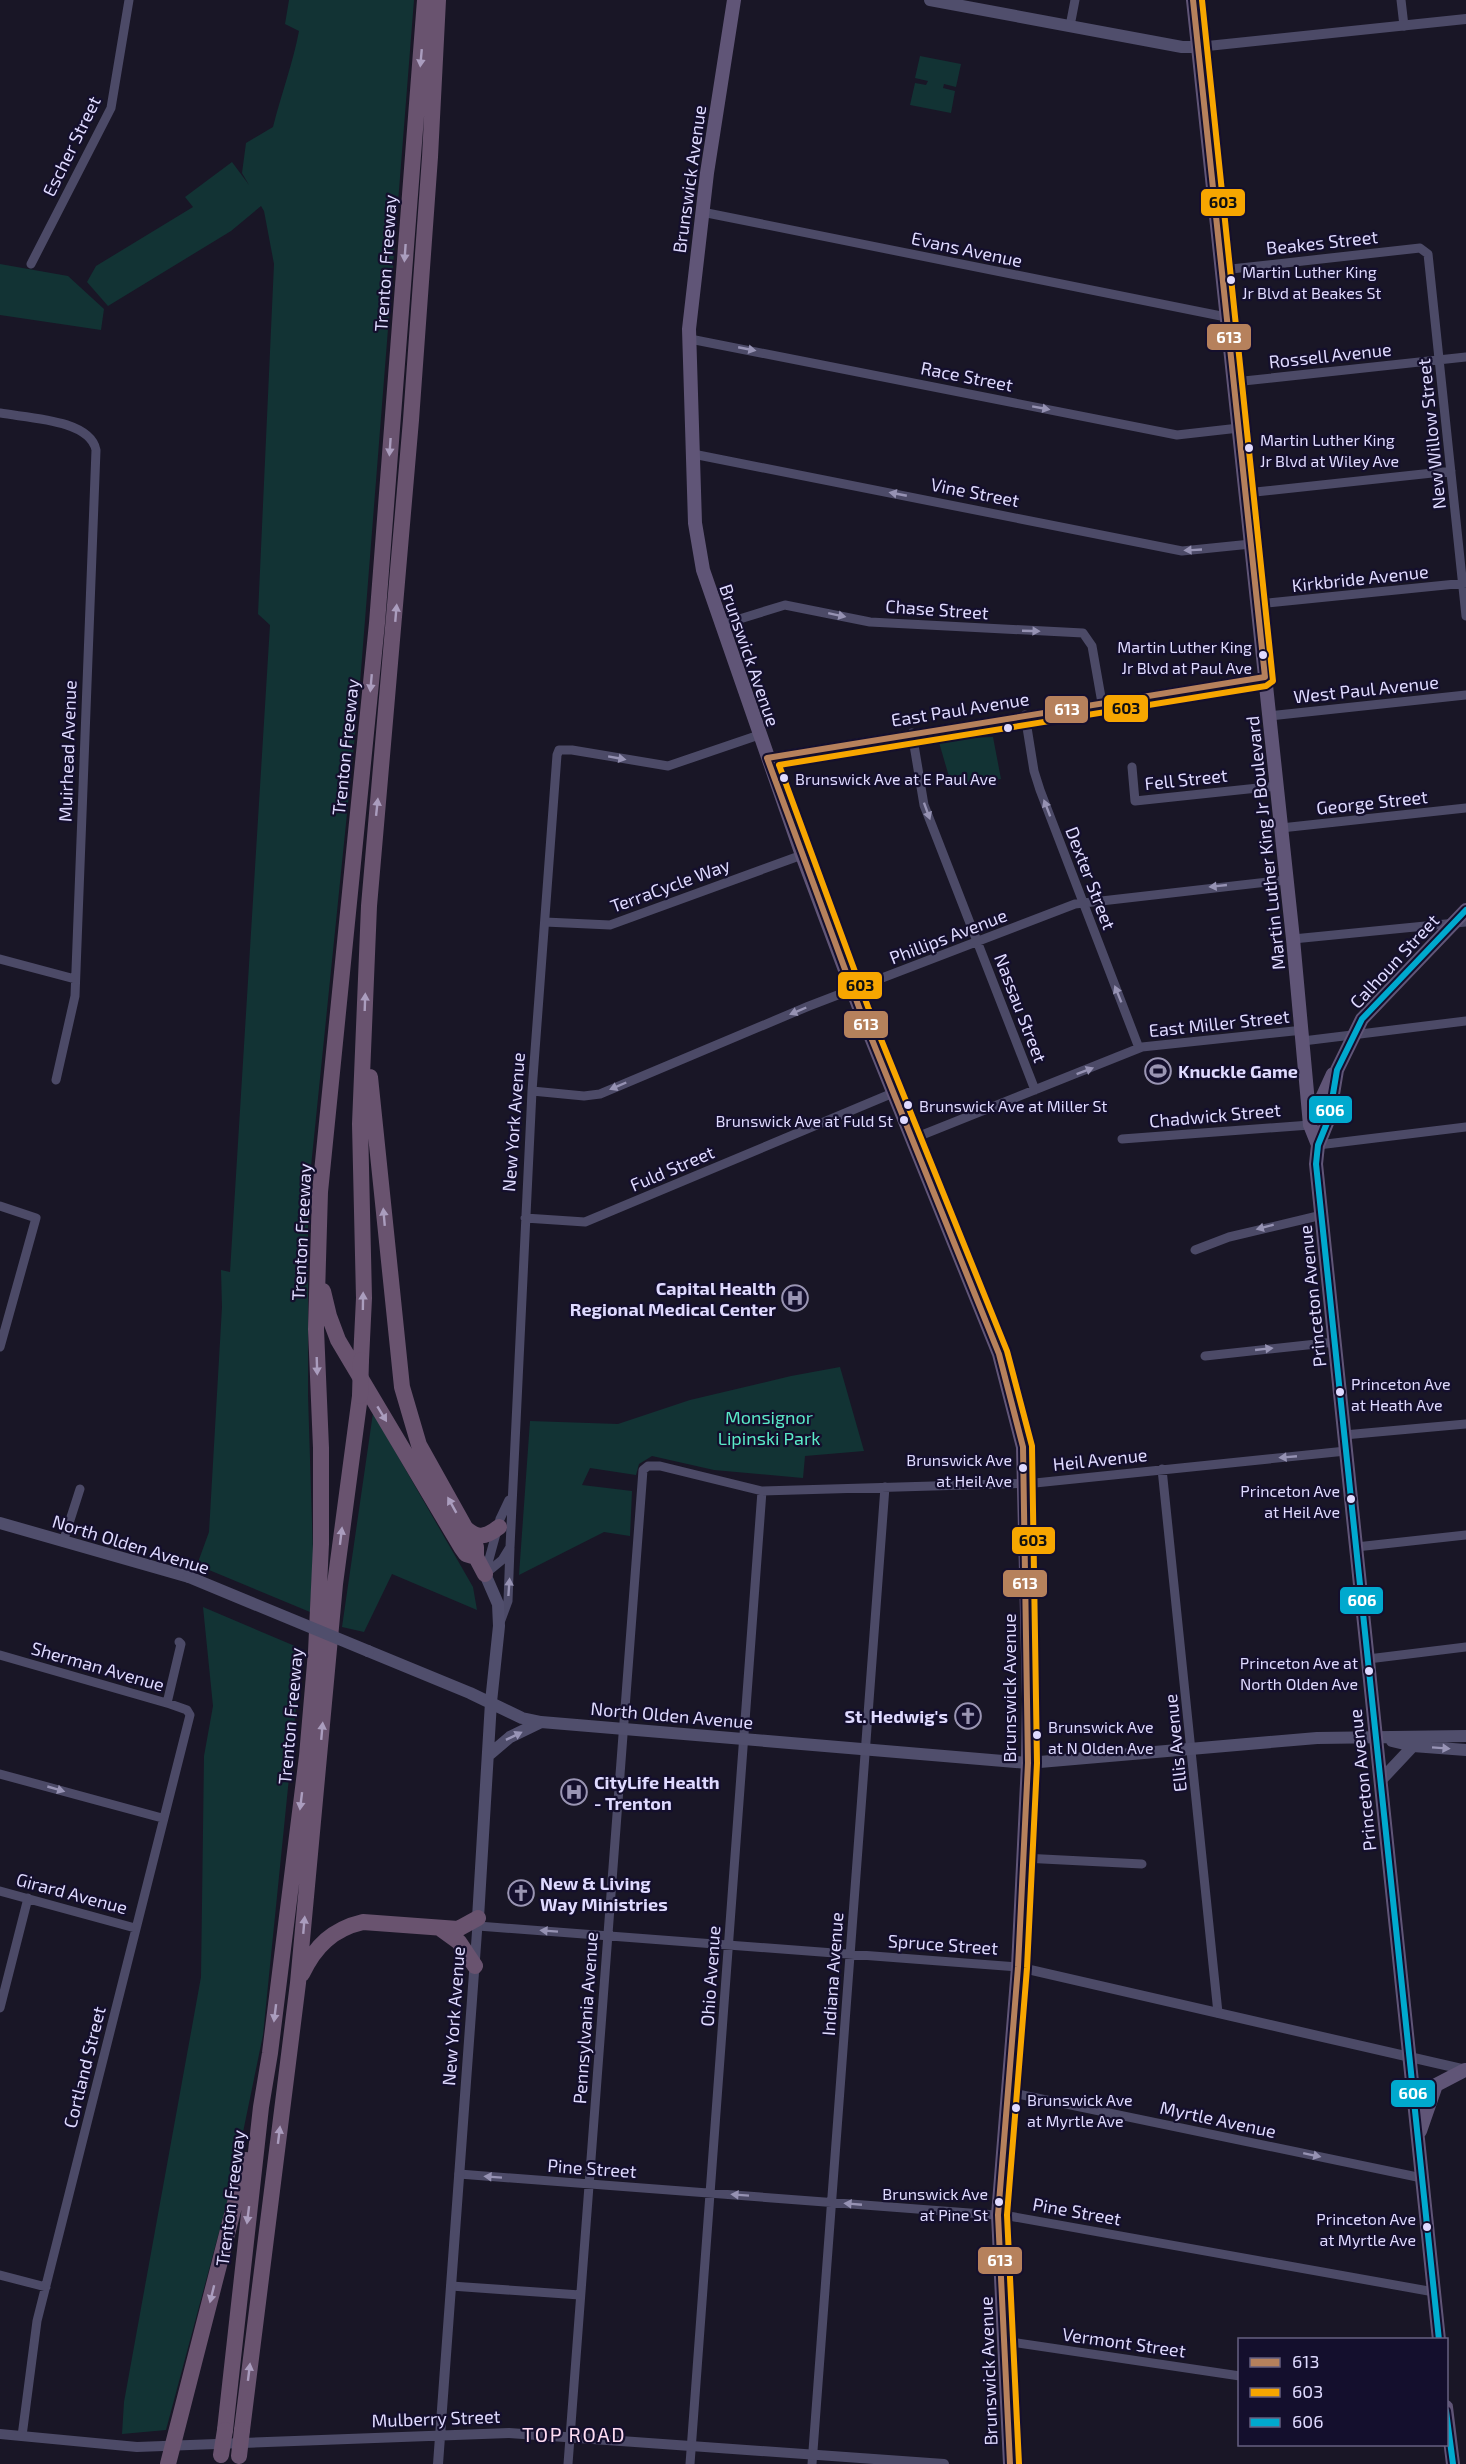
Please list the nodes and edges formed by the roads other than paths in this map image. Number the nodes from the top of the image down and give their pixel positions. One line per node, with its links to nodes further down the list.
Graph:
1 (129, 0): 16 (street, Escher Street)
2 (425, 0): 75 (highway, Trenton Freeway, one-way to 75)
3 (438, 0): 59 (highway, Trenton Freeway, one-way to 3)
4 (734, 0): 14 (main road, Brunswick Avenue)
5 (930, 0): 9 (main road)
6 (1075, 0): 11 (street)
7 (1193, 0): 13 (main road, Martin Luther King Jr Boulevard)
8 (1401, 0): 12 (street)
9 (967, 3): 11 (main road)
10 (1466, 20): 12 (street)
11 (1070, 26): 13 (main road)
12 (1404, 26): 13 (street)
13 (1198, 47): 17 (main road, Martin Luther King Jr Boulevard)
14 (702, 212): 18 (street, Evans Avenue); 19 (main road, Brunswick Avenue)
15 (1425, 250): 17 (street, Beakes Street); 21 (street, New Willow Street)
16 (31, 264)
17 (1222, 270): 18 (main road, Martin Luther King Jr Boulevard)
18 (1226, 317): 22 (main road, Martin Luther King Jr Boulevard)
19 (690, 339): 24 (street, Race Street, one-way to 24); 25 (main road, Brunswick Avenue)
20 (1466, 357): 21 (street, Rossell Avenue)
21 (1439, 360): 22 (street, Rossell Avenue); 26 (street, New Willow Street)
22 (1234, 382): 24 (main road, Martin Luther King Jr Boulevard)
23 (0, 413): 54 (street, Muirhead Avenue)
24 (1239, 428): 27 (main road, Martin Luther King Jr Boulevard)
25 (693, 454): 28 (street, Vine Street, one-way to 25); 32 (main road, Brunswick Avenue)
26 (1451, 471): 27 (street); 29 (street, New Willow Street)
27 (1246, 493): 28 (main road, Martin Luther King Jr Boulevard)
28 (1251, 544): 30 (main road, Martin Luther King Jr Boulevard)
29 (1464, 583): 30 (street, Kirkbride Avenue); 31 (street, New Willow Street)
30 (1258, 604): 33 (main road, Martin Luther King Jr Boulevard)
31 (1466, 616)
32 (720, 625): 35 (street, Chase Street, one-way to 35); 39 (main road, Brunswick Avenue)
33 (1264, 677): 35 (street, East Paul Avenue); 37 (main road, Martin Luther King Jr Boulevard)
34 (1466, 695): 37 (street, West Paul Avenue)
35 (1102, 703): 36 (street, East Paul Avenue)
36 (1025, 715): 38 (street, East Paul Avenue); 47 (street, Dexter Street, one-way to 36)
37 (1269, 716): 42 (main road, Martin Luther King Jr Boulevard)
38 (912, 733): 40 (street, East Paul Avenue); 52 (street, Nassau Street, one-way to 52)
39 (759, 735): 40 (main road, Brunswick Avenue); 49 (street, New York Avenue, one-way to 39)
40 (767, 758): 45 (main road, Brunswick Avenue)
41 (1132, 767): 42 (street, Fell Street)
42 (1277, 786): 44 (main road, Martin Luther King Jr Boulevard)
43 (1466, 808): 44 (street, George Street)
44 (1281, 828): 46 (main road, Martin Luther King Jr Boulevard)
45 (802, 855): 49 (street, TerraCycle Way); 55 (main road, Brunswick Avenue)
46 (1286, 880): 47 (street, Phillips Avenue, one-way to 47); 51 (main road, Martin Luther King Jr Boulevard)
47 (1082, 902): 52 (street, Phillips Avenue); 60 (street, Dexter Street, one-way to 47)
48 (1466, 910): 50 (main road, Calhoun Street)
49 (545, 922): 64 (street, New York Avenue)
50 (1460, 922): 51 (street); 57 (main road, Calhoun Street)
51 (1293, 939): 58 (main road, Martin Luther King Jr Boulevard)
52 (978, 943): 55 (street, Phillips Avenue); 63 (street, Nassau Street)
53 (0, 959): 54 (street)
54 (75, 979): 62 (street, Muirhead Avenue)
55 (852, 990): 64 (street, Phillips Avenue, one-way to 64); 65 (main road, Brunswick Avenue)
56 (1466, 1021): 57 (street, East Miller Street)
57 (1354, 1034): 58 (street, East Miller Street); 61 (main road, Calhoun Street)
58 (1303, 1036): 60 (street, East Miller Street); 66 (main road, Martin Luther King Jr Boulevard)
59 (364, 1041): 90 (highway, one-way to 59); 132 (highway, Trenton Freeway, one-way to 59, bridge)
60 (1137, 1049): 63 (street, East Miller Street, one-way to 60)
61 (1337, 1070): 66 (main road, Calhoun Street); 70 (main road, Calhoun Street)
62 (56, 1080)
63 (1035, 1090): 68 (street, East Miller Street)
64 (532, 1091): 73 (street, New York Avenue)
65 (893, 1093): 68 (main road, Brunswick Avenue); 73 (street, Fuld Street)
66 (1310, 1125): 69 (street, Chadwick Street); 70 (main road, Martin Luther King Jr Boulevard)
67 (1466, 1127): 70 (street)
68 (912, 1139): 84 (main road, Brunswick Avenue)
69 (1122, 1139)
70 (1318, 1145): 72 (main road, Princeton Avenue)
71 (0, 1206): 77 (street)
72 (1322, 1215): 74 (street, one-way to 74); 76 (main road, Princeton Avenue)
73 (525, 1218): 88 (street, New York Avenue)
74 (1195, 1250)
75 (318, 1266): 96 (highway, one-way to 96); 135 (highway, Trenton Freeway, one-way to 135)
76 (1335, 1342): 78 (street, one-way to 76); 80 (main road, Princeton Avenue)
77 (0, 1347)
78 (1206, 1356)
79 (1466, 1424): 80 (street)
80 (1344, 1436): 81 (main road, Princeton Avenue)
81 (1346, 1451): 83 (street, Heil Avenue, one-way to 83); 95 (main road, Princeton Avenue)
82 (645, 1467): 87 (street, Heil Avenue); 107 (street, Pennsylvania Avenue)
83 (1162, 1469): 84 (street, Heil Avenue); 113 (street, Ellis Avenue)
84 (1024, 1483): 85 (street, Heil Avenue); 116 (main road, Brunswick Avenue)
85 (885, 1487): 87 (street, Heil Avenue); 112 (street, Indiana Avenue)
86 (80, 1489): 93 (street)
87 (762, 1491): 110 (street, Ohio Avenue)
88 (510, 1498): 91 (street, New York Avenue); 94 (street, New York Avenue)
89 (0, 1523): 93 (main road, North Olden Avenue)
90 (464, 1527): 91 (highway); 96 (highway)
91 (499, 1527): 97 (street, New York Avenue)
92 (1466, 1535): 95 (street)
93 (63, 1542): 103 (main road, North Olden Avenue, bridge)
94 (510, 1547): 97 (street); 98 (street, New York Avenue, one-way to 94)
95 (1356, 1547): 102 (main road, Princeton Avenue)
96 (476, 1557): 97 (highway)
97 (485, 1574): 98 (main road, New York Avenue)
98 (499, 1626): 103 (main road, New York Avenue)
99 (179, 1642): 104 (street)
100 (1466, 1647): 102 (street)
101 (0, 1655): 104 (street, Sherman Avenue)
102 (1368, 1659): 109 (main road, Princeton Avenue)
103 (491, 1702): 106 (main road, North Olden Avenue); 115 (main road, New York Avenue)
104 (167, 1703): 105 (street, Sherman Avenue)
105 (187, 1710): 119 (street, Cortland Street)
106 (541, 1722): 107 (main road, North Olden Avenue); 115 (main road, one-way to 106)
107 (622, 1730): 110 (main road, North Olden Avenue); 127 (street, Pennsylvania Avenue)
108 (1466, 1736): 109 (main road)
109 (1376, 1738): 111 (main road); 113 (main road, North Olden Avenue); 118 (main road, Princeton Avenue)
110 (744, 1740): 112 (main road, North Olden Avenue); 128 (street, Ohio Avenue)
111 (1413, 1746): 114 (main road, one-way to 114); 118 (main road)
112 (865, 1749): 116 (main road, North Olden Avenue); 129 (street, Indiana Avenue)
113 (1192, 1750): 116 (main road, North Olden Avenue); 134 (street, Ellis Avenue)
114 (1466, 1750)
115 (490, 1755): 124 (main road, New York Avenue)
116 (1028, 1763): 120 (main road, Brunswick Avenue)
117 (0, 1774): 119 (street, one-way to 119)
118 (1381, 1780): 136 (main road, Princeton Avenue)
119 (162, 1818): 125 (street, Cortland Street)
120 (1023, 1858): 121 (street); 131 (main road, Brunswick Avenue)
121 (1142, 1864)
122 (0, 1891): 123 (street, Girard Avenue)
123 (28, 1898): 125 (street, Girard Avenue); 133 (street)
124 (478, 1922): 126 (highway); 127 (street, Spruce Street, one-way to 124); 130 (street, New York Avenue)
125 (135, 1928): 148 (street, Cortland Street)
126 (441, 1929): 130 (highway); 132 (highway)
127 (608, 1936): 128 (street, Spruce Street); 142 (street, Pennsylvania Avenue)
128 (729, 1945): 129 (street, Spruce Street); 143 (street, Ohio Avenue)
129 (850, 1954): 131 (street, Spruce Street); 144 (street, Indiana Avenue)
130 (475, 1966): 140 (street, New York Avenue)
131 (1017, 1967): 134 (street, Spruce Street); 138 (main road, Brunswick Avenue)
132 (298, 1983): 163 (highway, Trenton Freeway, one-way to 132, bridge)
133 (0, 2008)
134 (1218, 2013): 136 (street, Spruce Street)
135 (270, 2053): 160 (highway, one-way to 160); 162 (highway, Trenton Freeway, one-way to 162, bridge)
136 (1409, 2057): 137 (street, Spruce Street); 139 (main road, Princeton Avenue)
137 (1465, 2070): 139 (main road)
138 (1008, 2092): 141 (street, Myrtle Avenue, one-way to 141); 145 (main road, Brunswick Avenue)
139 (1418, 2139): 141 (main road, Princeton Avenue)
140 (459, 2174): 142 (street, Pine Street, one-way to 140); 147 (street, New York Avenue)
141 (1422, 2178): 149 (main road, Princeton Avenue)
142 (588, 2184): 143 (street, Pine Street); 150 (street, Pennsylvania Avenue)
143 (710, 2193): 144 (street, Pine Street, one-way to 143); 159 (street, Ohio Avenue)
144 (832, 2202): 145 (street, Pine Street, one-way to 144); 161 (street, Indiana Avenue)
145 (998, 2215): 149 (street, Pine Street); 152 (main road, Brunswick Avenue)
146 (0, 2274): 148 (street)
147 (451, 2286): 150 (street); 156 (street, New York Avenue)
148 (46, 2287): 157 (street, Cortland Street)
149 (1434, 2292): 151 (main road, Princeton Avenue)
150 (580, 2295): 158 (street, Pennsylvania Avenue)
151 (1439, 2338)
152 (1004, 2341): 153 (street, Vermont Street); 169 (main road, Brunswick Avenue)
153 (1238, 2376)
154 (1448, 2423): 170 (main road)
155 (0, 2434): 157 (street, Mulberry Street)
156 (441, 2435): 158 (street, Mulberry Street); 160 (street, Mulberry Street); 165 (street, New York Avenue)
157 (22, 2436): 160 (street, Mulberry Street)
158 (571, 2436): 159 (street, Mulberry Street); 166 (street, Pennsylvania Avenue)
159 (692, 2445): 161 (street, Mulberry Street); 167 (street, Ohio Avenue)
160 (173, 2446): 164 (highway)
161 (813, 2459): 168 (street, Mulberry Street)
162 (220, 2460)
163 (238, 2460)
164 (168, 2464)
165 (438, 2464)
166 (568, 2464)
167 (690, 2464)
168 (944, 2464)
169 (1010, 2464)
170 (1453, 2464)

